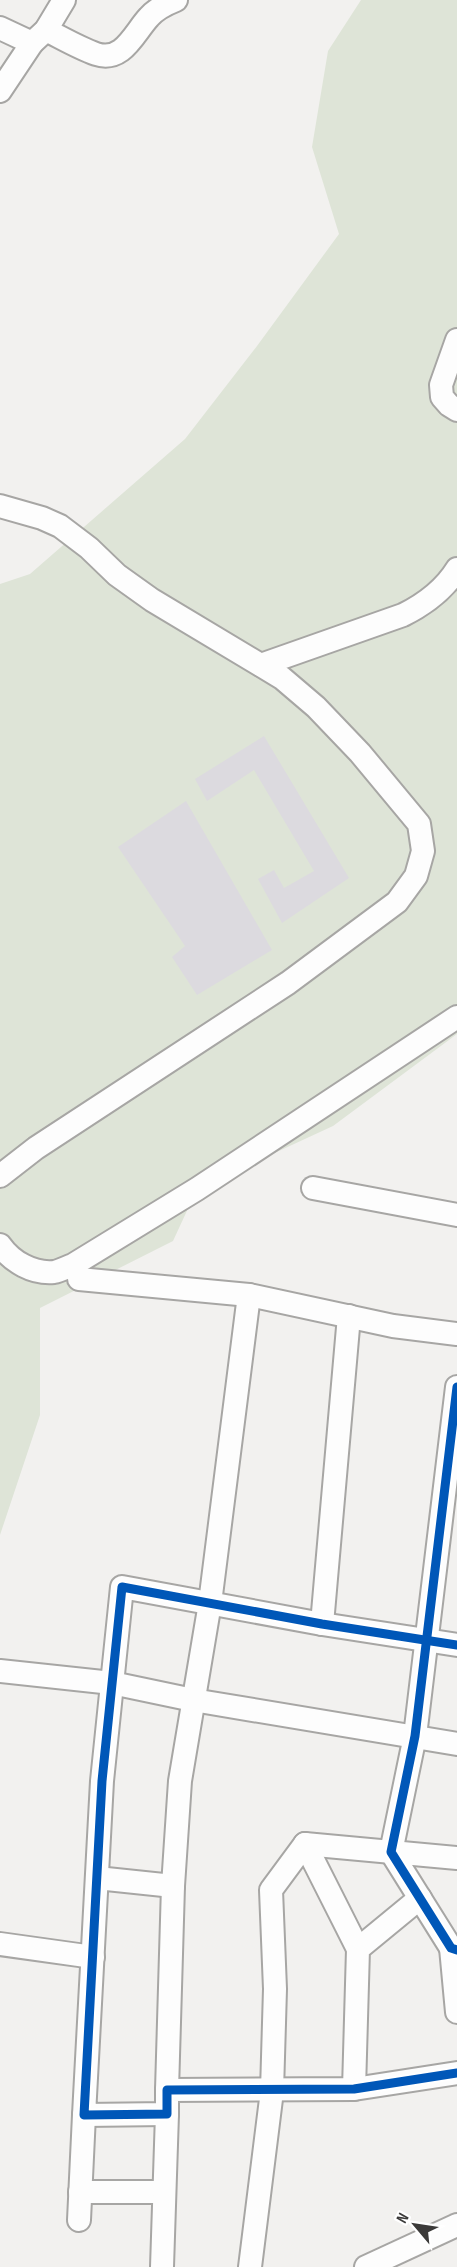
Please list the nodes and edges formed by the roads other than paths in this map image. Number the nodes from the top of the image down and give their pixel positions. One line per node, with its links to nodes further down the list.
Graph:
1 (64, 0): 4 (street)
2 (176, 0): 4 (street)
3 (0, 28): 4 (street)
4 (39, 37): 5 (street)
5 (0, 91)
6 (457, 340): 7 (street)
7 (457, 410)
8 (0, 506): 10 (street)
9 (457, 569): 10 (street)
10 (261, 665): 12 (street)
11 (457, 1017): 15 (street)
12 (0, 1176)
13 (313, 1188): 14 (street)
14 (457, 1215)
15 (0, 1245)
16 (79, 1280): 17 (street)
17 (249, 1295): 18 (street); 23 (street)
18 (349, 1316): 19 (street); 24 (street)
19 (457, 1334)
20 (457, 1386): 21 (street)
21 (455, 1428): 22 (street)
22 (448, 1537): 25 (street)
23 (210, 1603): 24 (street); 28 (street); 29 (street)
24 (322, 1624): 25 (street)
25 (427, 1639): 26 (street); 30 (street)
26 (457, 1645)
27 (0, 1671): 28 (street)
28 (112, 1683): 29 (street); 35 (street)
29 (194, 1700): 30 (street); 36 (street)
30 (415, 1736): 31 (street); 33 (street)
31 (457, 1744)
32 (305, 1844): 33 (street); 39 (street); 46 (street)
33 (391, 1852): 34 (street); 37 (street)
34 (457, 1858)
35 (97, 1878): 36 (street); 41 (street)
36 (173, 1886): 45 (street)
37 (420, 1898): 39 (street); 40 (street)
38 (0, 1944): 41 (street)
39 (358, 1949): 44 (street)
40 (454, 1949): 42 (street)
41 (93, 1957): 48 (street)
42 (457, 2012)
43 (457, 2073): 44 (street)
44 (354, 2089): 46 (street)
45 (167, 2090): 46 (street); 47 (street)
46 (272, 2091): 54 (street)
47 (167, 2114): 48 (street); 50 (street)
48 (84, 2115): 49 (street)
49 (80, 2192): 50 (street); 51 (street)
50 (164, 2192): 53 (street)
51 (79, 2220)
52 (457, 2225): 55 (street)
53 (162, 2267)
54 (250, 2267)
55 (366, 2267)

